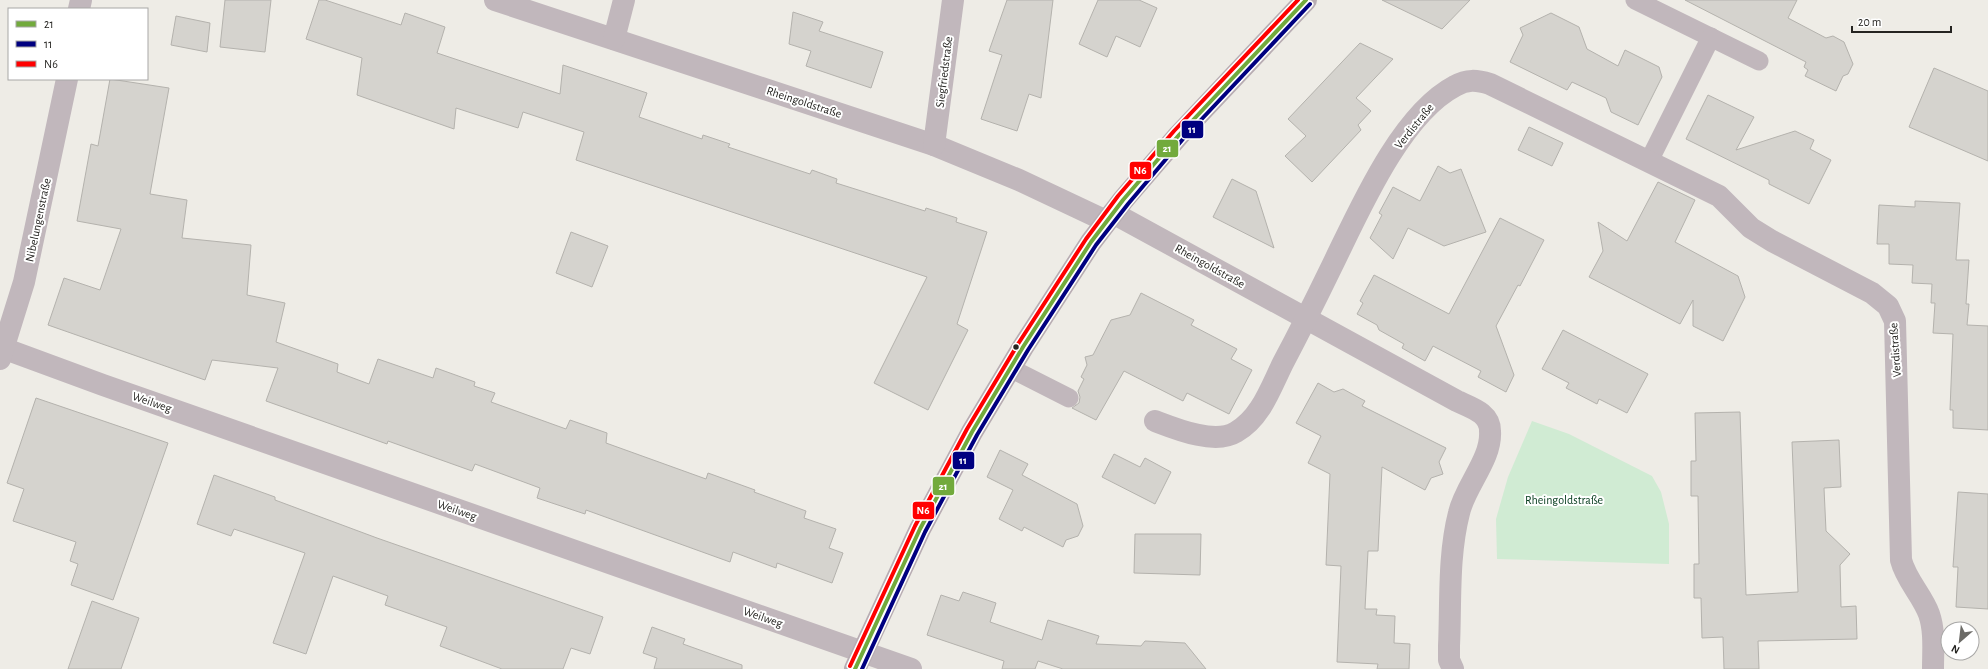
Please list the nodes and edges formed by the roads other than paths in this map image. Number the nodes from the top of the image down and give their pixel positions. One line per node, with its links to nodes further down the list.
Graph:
1 (495, 0): 7 (street, Rheingoldstraße)
2 (624, 0): 7 (street)
3 (953, 0): 10 (street, Siegfriedstraße)
4 (1306, 0): 12 (street)
5 (1636, 0): 6 (lane)
6 (1711, 37): 8 (lane); 11 (lane)
7 (614, 39): 10 (street, Rheingoldstraße)
8 (1759, 61)
9 (67, 80): 14 (street, Nibelungenstraße)
10 (934, 145): 12 (street, Rheingoldstraße)
11 (1649, 161): 13 (street, Verdistraße); 21 (street, Verdistraße)
12 (1109, 217): 13 (street, Rheingoldstraße); 15 (street)
13 (1306, 320): 17 (street); 20 (street, Rheingoldstraße)
14 (1, 351): 18 (street, Weilweg)
15 (1010, 368): 16 (lane); 18 (street)
16 (1069, 398)
17 (1155, 421)
18 (858, 660): 19 (street, Weilweg)
19 (911, 669)
20 (1452, 669)
21 (1933, 669)

